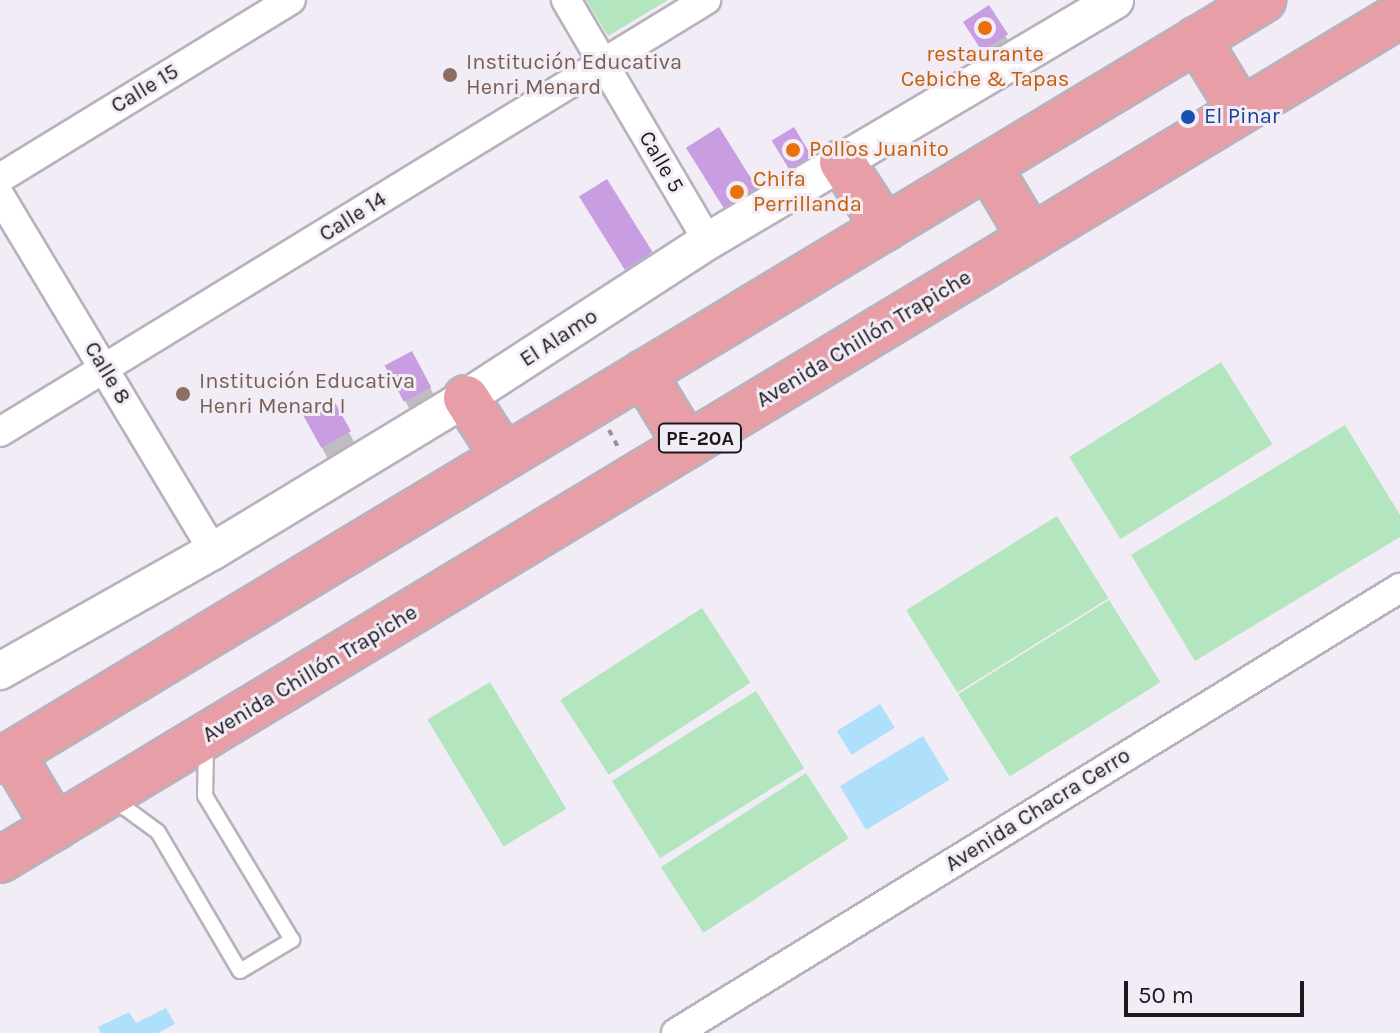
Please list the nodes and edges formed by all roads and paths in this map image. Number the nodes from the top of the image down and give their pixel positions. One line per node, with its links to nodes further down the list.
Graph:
1 (291, 0): 12 (street, Calle 15)
2 (566, 0): 8 (street, Calle 5)
3 (706, 0): 8 (street, Calle 14)
4 (1115, 0): 10 (street, El Alamo)
5 (1263, 0): 7 (main road)
6 (1400, 15): 9 (main road, Avenida Chillón Trapiche / PE-20A)
7 (1197, 39): 9 (main road); 11 (main road)
8 (602, 62): 16 (street, Calle 5); 17 (street, Calle 14)
9 (1241, 111): 15 (main road, Avenida Chillón Trapiche / PE-20A)
10 (842, 162): 14 (main road); 16 (street, El Alamo)
11 (988, 166): 14 (main road); 15 (main road)
12 (0, 178)
13 (0, 196): 17 (street, Calle 8)
14 (885, 228): 18 (main road)
15 (1031, 238): 22 (main road, Avenida Chillón Trapiche / PE-20A)
16 (708, 241): 19 (street, El Alamo)
17 (105, 371): 21 (street, Calle 14); 25 (street, Calle 8)
18 (643, 373): 20 (main road); 22 (main road)
19 (466, 398): 23 (main road); 25 (street, El Alamo)
20 (593, 404): 23 (main road); 24 (path)
21 (0, 432)
22 (687, 446): 24 (main road, Avenida Chillón Trapiche / PE-20A)
23 (504, 457): 29 (main road)
24 (636, 477): 28 (main road, Avenida Chillón Trapiche / PE-20A)
25 (213, 551): 27 (street, El Alamo)
26 (1400, 588): 33 (street, Avenida Chacra Cerro)
27 (0, 671)
28 (208, 735): 30 (main road, Avenida Chillón Trapiche / PE-20A); 30 (lane)
29 (6, 757): 31 (main road)
30 (95, 803): 31 (main road, Avenida Chillón Trapiche / PE-20A)
31 (55, 827): 32 (main road, Avenida Chillón Trapiche / PE-20A)
32 (0, 860)
33 (676, 1033)

